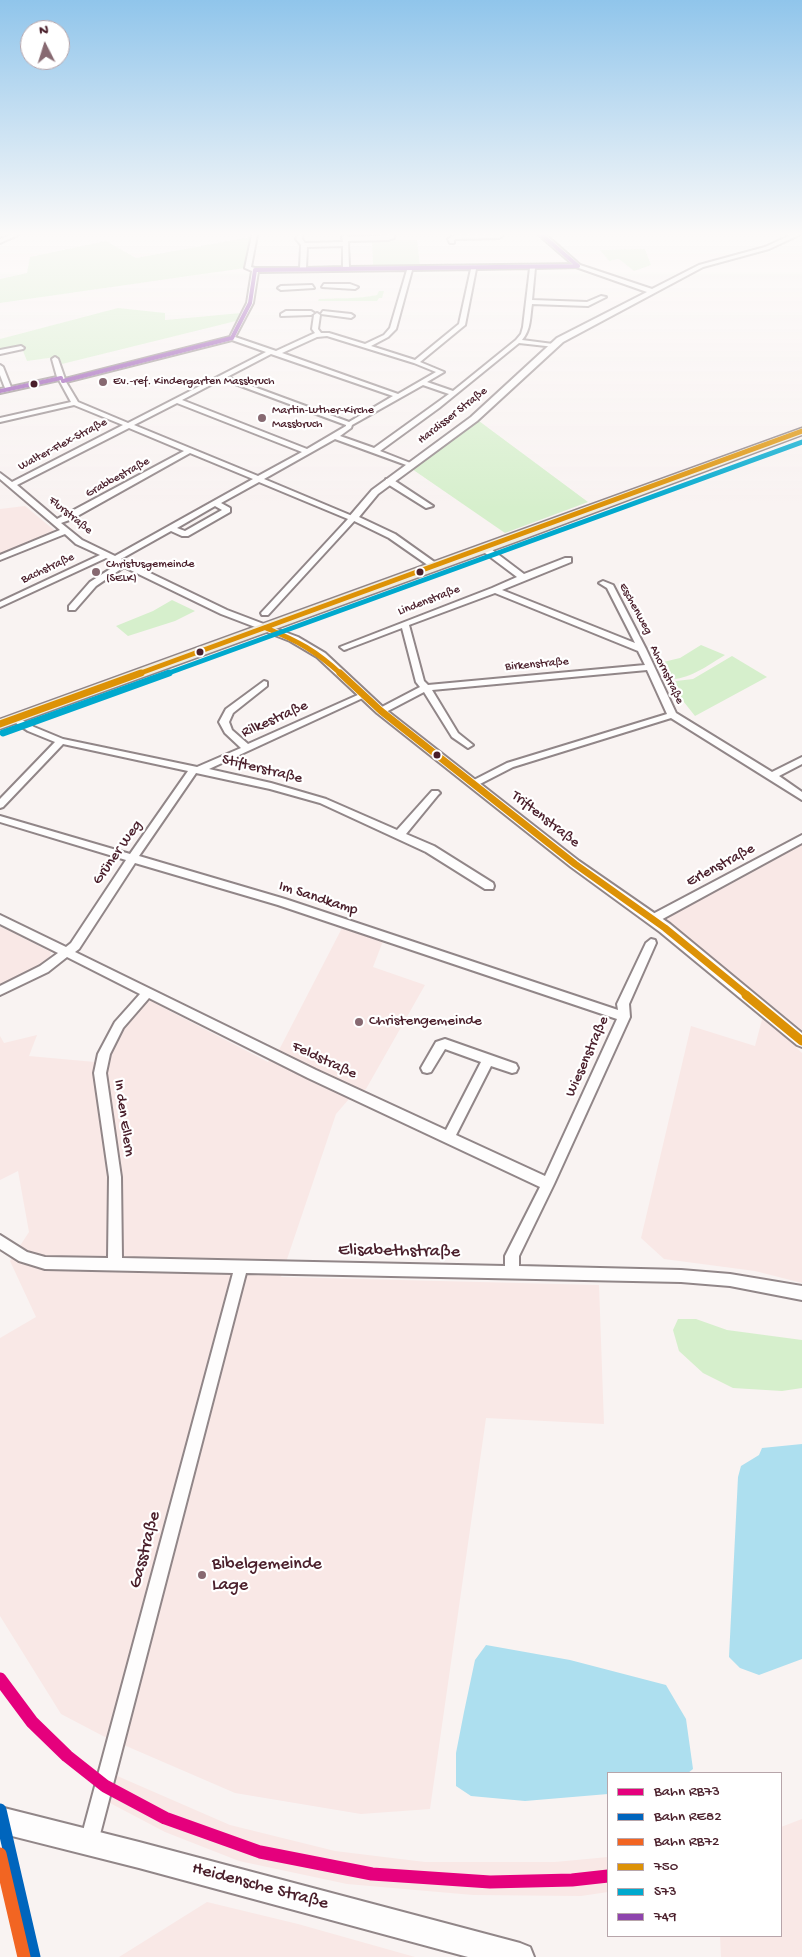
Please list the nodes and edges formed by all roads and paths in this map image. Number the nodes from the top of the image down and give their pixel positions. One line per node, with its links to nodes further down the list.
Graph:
1 (237, 326): 8 (street)
2 (316, 326): 7 (street)
3 (394, 326): 10 (street)
4 (460, 326): 16 (street)
5 (526, 326): 9 (street)
6 (585, 326): 11 (street, Hardisser Straße)
7 (319, 334): 10 (street); 14 (street, Walter-Flex-Straße)
8 (230, 340): 14 (street); 19 (street)
9 (518, 341): 11 (street); 23 (street)
10 (366, 346): 16 (street)
11 (553, 346): 35 (street, Hardisser Straße)
12 (21, 348): 13 (street)
13 (0, 352)
14 (275, 352): 18 (street, Walter-Flex-Straße); 24 (street)
15 (55, 358): 19 (street)
16 (416, 362): 20 (street)
17 (0, 367): 21 (street)
18 (222, 376): 25 (street, Walter-Flex-Straße); 28 (street)
19 (62, 380): 21 (street); 26 (street)
20 (424, 382): 23 (street); 24 (street)
21 (9, 389): 22 (street)
22 (0, 391)
23 (454, 393): 34 (street)
24 (399, 396): 28 (street)
25 (176, 400): 29 (street, Walter-Flex-Straße); 33 (street)
26 (75, 403): 27 (street); 29 (street)
27 (0, 420)
28 (349, 424): 31 (street)
29 (126, 425): 32 (street); 39 (street, Walter-Flex-Straße)
30 (802, 431): 46 (main road)
31 (335, 436): 33 (street); 34 (street)
32 (189, 451): 37 (street); 43 (street, Grabbestraße)
33 (306, 451): 37 (street)
34 (375, 451): 35 (street)
35 (410, 465): 38 (street, Hardisser Straße)
36 (0, 475): 39 (street, Flurstraße)
37 (258, 479): 40 (street); 42 (street)
38 (389, 481): 41 (street); 42 (street, Hardisser Straße)
39 (12, 485): 43 (street, Flurstraße)
40 (215, 503): 44 (street); 44 (street)
41 (429, 506)
42 (353, 518): 52 (street); 58 (street, Hardisser Straße)
43 (56, 522): 45 (street, Flurstraße)
44 (171, 528): 49 (street)
45 (65, 530): 47 (street, Flurstraße); 48 (street)
46 (484, 548): 52 (main road); 53 (street)
47 (106, 555): 49 (street, Flurstraße); 56 (street, Bachstraße)
48 (0, 558)
49 (114, 560): 51 (street, Flurstraße)
50 (568, 560): 53 (street, Lindenstraße)
51 (123, 564): 57 (street); 60 (street, Flurstraße)
52 (435, 566): 60 (main road)
53 (523, 577): 55 (street, Lindenstraße)
54 (603, 583): 62 (street, Eschenweg)
55 (495, 590): 59 (street, Lindenstraße); 62 (street, Ahornstraße)
56 (0, 605)
57 (72, 608)
58 (265, 613)
59 (405, 624): 61 (street, Lindenstraße); 65 (street)
60 (266, 628): 66 (street, Triftenstraße); 69 (main road)
61 (344, 647)
62 (642, 649): 63 (street, Ahornstraße)
63 (649, 667): 65 (street, Birkenstraße); 68 (street, Ahornstraße)
64 (264, 684): 73 (street)
65 (426, 688): 67 (street, Birkenstraße); 72 (street)
66 (363, 696): 67 (street, Triftenstraße); 73 (street, Rilkestraße)
67 (381, 711): 77 (street, Triftenstraße)
68 (672, 715): 76 (street, Ahornstraße); 77 (street)
69 (15, 719): 70 (main road); 71 (street, Stifterstraße)
70 (0, 724)
71 (61, 741): 75 (street, Stifterstraße); 80 (street)
72 (468, 745)
73 (247, 748): 75 (street, Rilkestraße)
74 (802, 760): 76 (street)
75 (196, 770): 82 (street, Stifterstraße); 84 (street, Grüner Weg)
76 (772, 776): 79 (street, Ahornstraße)
77 (473, 784): 87 (street, Triftenstraße)
78 (435, 792): 82 (street)
79 (802, 797)
80 (0, 805)
81 (0, 819): 84 (street, Im Sandkamp)
82 (400, 834): 85 (street, Stifterstraße)
83 (802, 839): 87 (street, Erlenstraße)
84 (133, 859): 89 (street, Grüner Weg); 92 (street, Im Sandkamp)
85 (489, 886)
86 (0, 919): 89 (street, Feldstraße)
87 (653, 919): 93 (street, Triftenstraße)
88 (651, 943): 92 (street, Wiesenstraße)
89 (68, 952): 90 (street, Grüner Weg); 91 (street, Feldstraße)
90 (0, 990)
91 (147, 993): 97 (street, Feldstraße); 100 (street, In den Ellern)
92 (624, 1017): 98 (street, Wiesenstraße)
93 (802, 1041)
94 (488, 1060): 95 (street); 96 (street); 97 (street)
95 (427, 1068)
96 (512, 1068)
97 (448, 1138): 98 (street, Feldstraße)
98 (548, 1184): 102 (street)
99 (0, 1241): 100 (street, Elisabethstraße)
100 (115, 1264): 101 (street, Elisabethstraße)
101 (241, 1267): 102 (street, Elisabethstraße); 105 (street, Gasstraße)
102 (512, 1273): 103 (street, Elisabethstraße)
103 (802, 1293)
104 (0, 1820): 105 (main road, Heidensche Straße)
105 (89, 1842): 106 (main road, Heidensche Straße)
106 (520, 1957)

